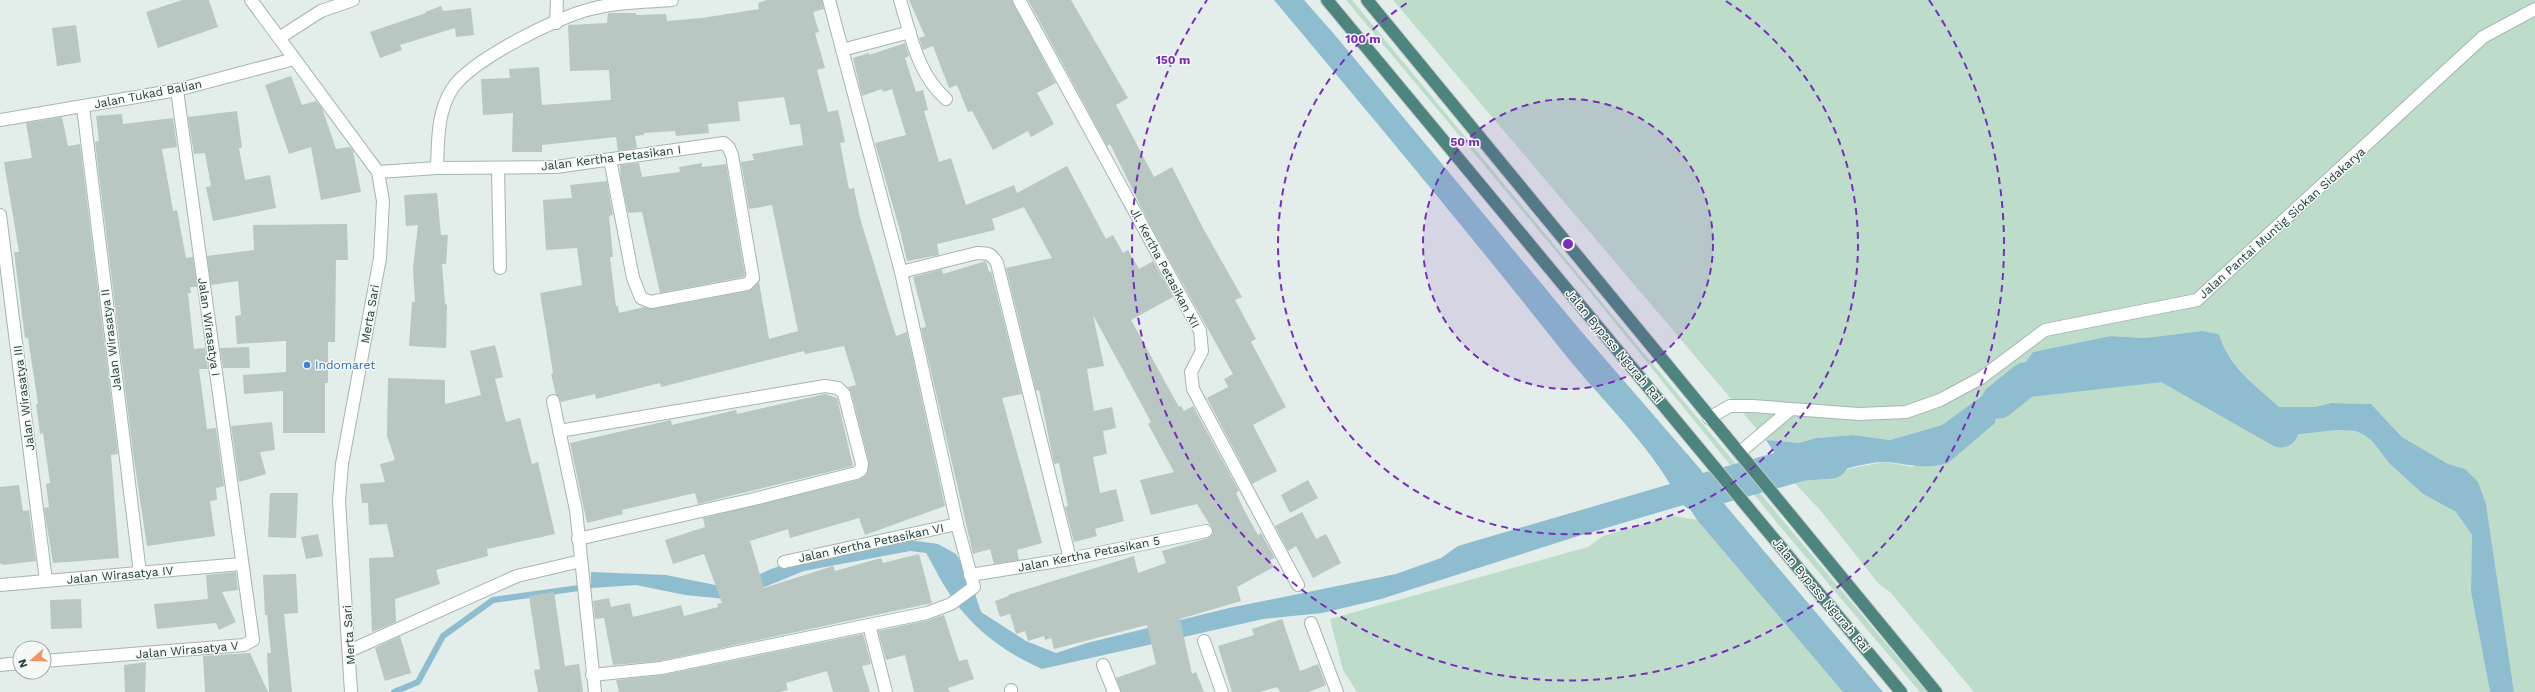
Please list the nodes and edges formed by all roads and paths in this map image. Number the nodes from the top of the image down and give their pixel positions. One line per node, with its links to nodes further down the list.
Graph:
1 (251, 0): 13 (street, Merta Sari)
2 (353, 0): 13 (street)
3 (557, 0): 11 (street)
4 (672, 0): 11 (street)
5 (829, 0): 14 (street)
6 (900, 0): 12 (street)
7 (1019, 0): 43 (street, Jl. Kertha Petasikan XII)
8 (1327, 0): 59 (highway, Jalan Bypass Ngurah Rai)
9 (1367, 0): 29 (highway)
10 (2535, 9): 28 (street, Jalan Pantai Muntig Siokan Sidakarya)
11 (556, 23): 21 (street)
12 (910, 32): 14 (street); 17 (street)
13 (280, 38): 15 (street, Merta Sari)
14 (842, 50): 26 (street)
15 (294, 59): 16 (street, Jalan Tukad Balian); 23 (street, Merta Sari)
16 (177, 90): 18 (street, Jalan Tukad Balian); 38 (street, Jalan Wirasatya I)
17 (946, 99)
18 (83, 107): 19 (street, Jalan Tukad Balian); 39 (street, Jalan Wirasatya II)
19 (0, 120)
20 (610, 159): 20 (street, Jalan Kertha Petasikan I); 22 (street, Jalan Kertha Petasikan I)
21 (437, 168): 22 (street, Jalan Kertha Petasikan I); 23 (street, Jalan Kertha Petasikan I)
22 (498, 169): 25 (street)
23 (378, 172): 47 (street, Merta Sari)
24 (0, 215): 41 (street, Jalan Wirasatya III)
25 (500, 268)
26 (901, 272): 32 (street); 35 (street)
27 (553, 401): 30 (street)
28 (1790, 410): 29 (street, Jalan Pantai Muntig Siokan Sidakarya); 31 (street)
29 (1709, 418): 31 (highway)
30 (560, 431): 34 (street); 34 (street)
31 (1741, 456): 60 (highway)
32 (957, 524): 37 (street, Jalan Kertha Petasikan VI); 40 (street)
33 (1206, 531): 35 (street, Jalan Kertha Petasikan 5)
34 (578, 539): 36 (street)
35 (1070, 559): 40 (street, Jalan Kertha Petasikan 5)
36 (581, 561): 47 (street); 52 (street)
37 (784, 562)
38 (241, 564): 39 (street, Jalan Wirasatya IV); 48 (street, Jalan Wirasatya V)
39 (140, 573): 41 (street, Jalan Wirasatya IV)
40 (970, 575): 45 (street)
41 (46, 581): 42 (street, Jalan Wirasatya IV)
42 (0, 585)
43 (1298, 585)
44 (1312, 623): 58 (street)
45 (869, 625): 52 (street); 55 (street)
46 (1204, 641): 57 (street)
47 (350, 651): 53 (street, Merta Sari)
48 (52, 660)
49 (12, 664): 50 (street)
50 (0, 665)
51 (1103, 665): 56 (street)
52 (592, 675): 54 (street)
53 (352, 686)
54 (595, 692)
55 (886, 692)
56 (1114, 692)
57 (1222, 692)
58 (1337, 692)
59 (1901, 692)
60 (1936, 692)

